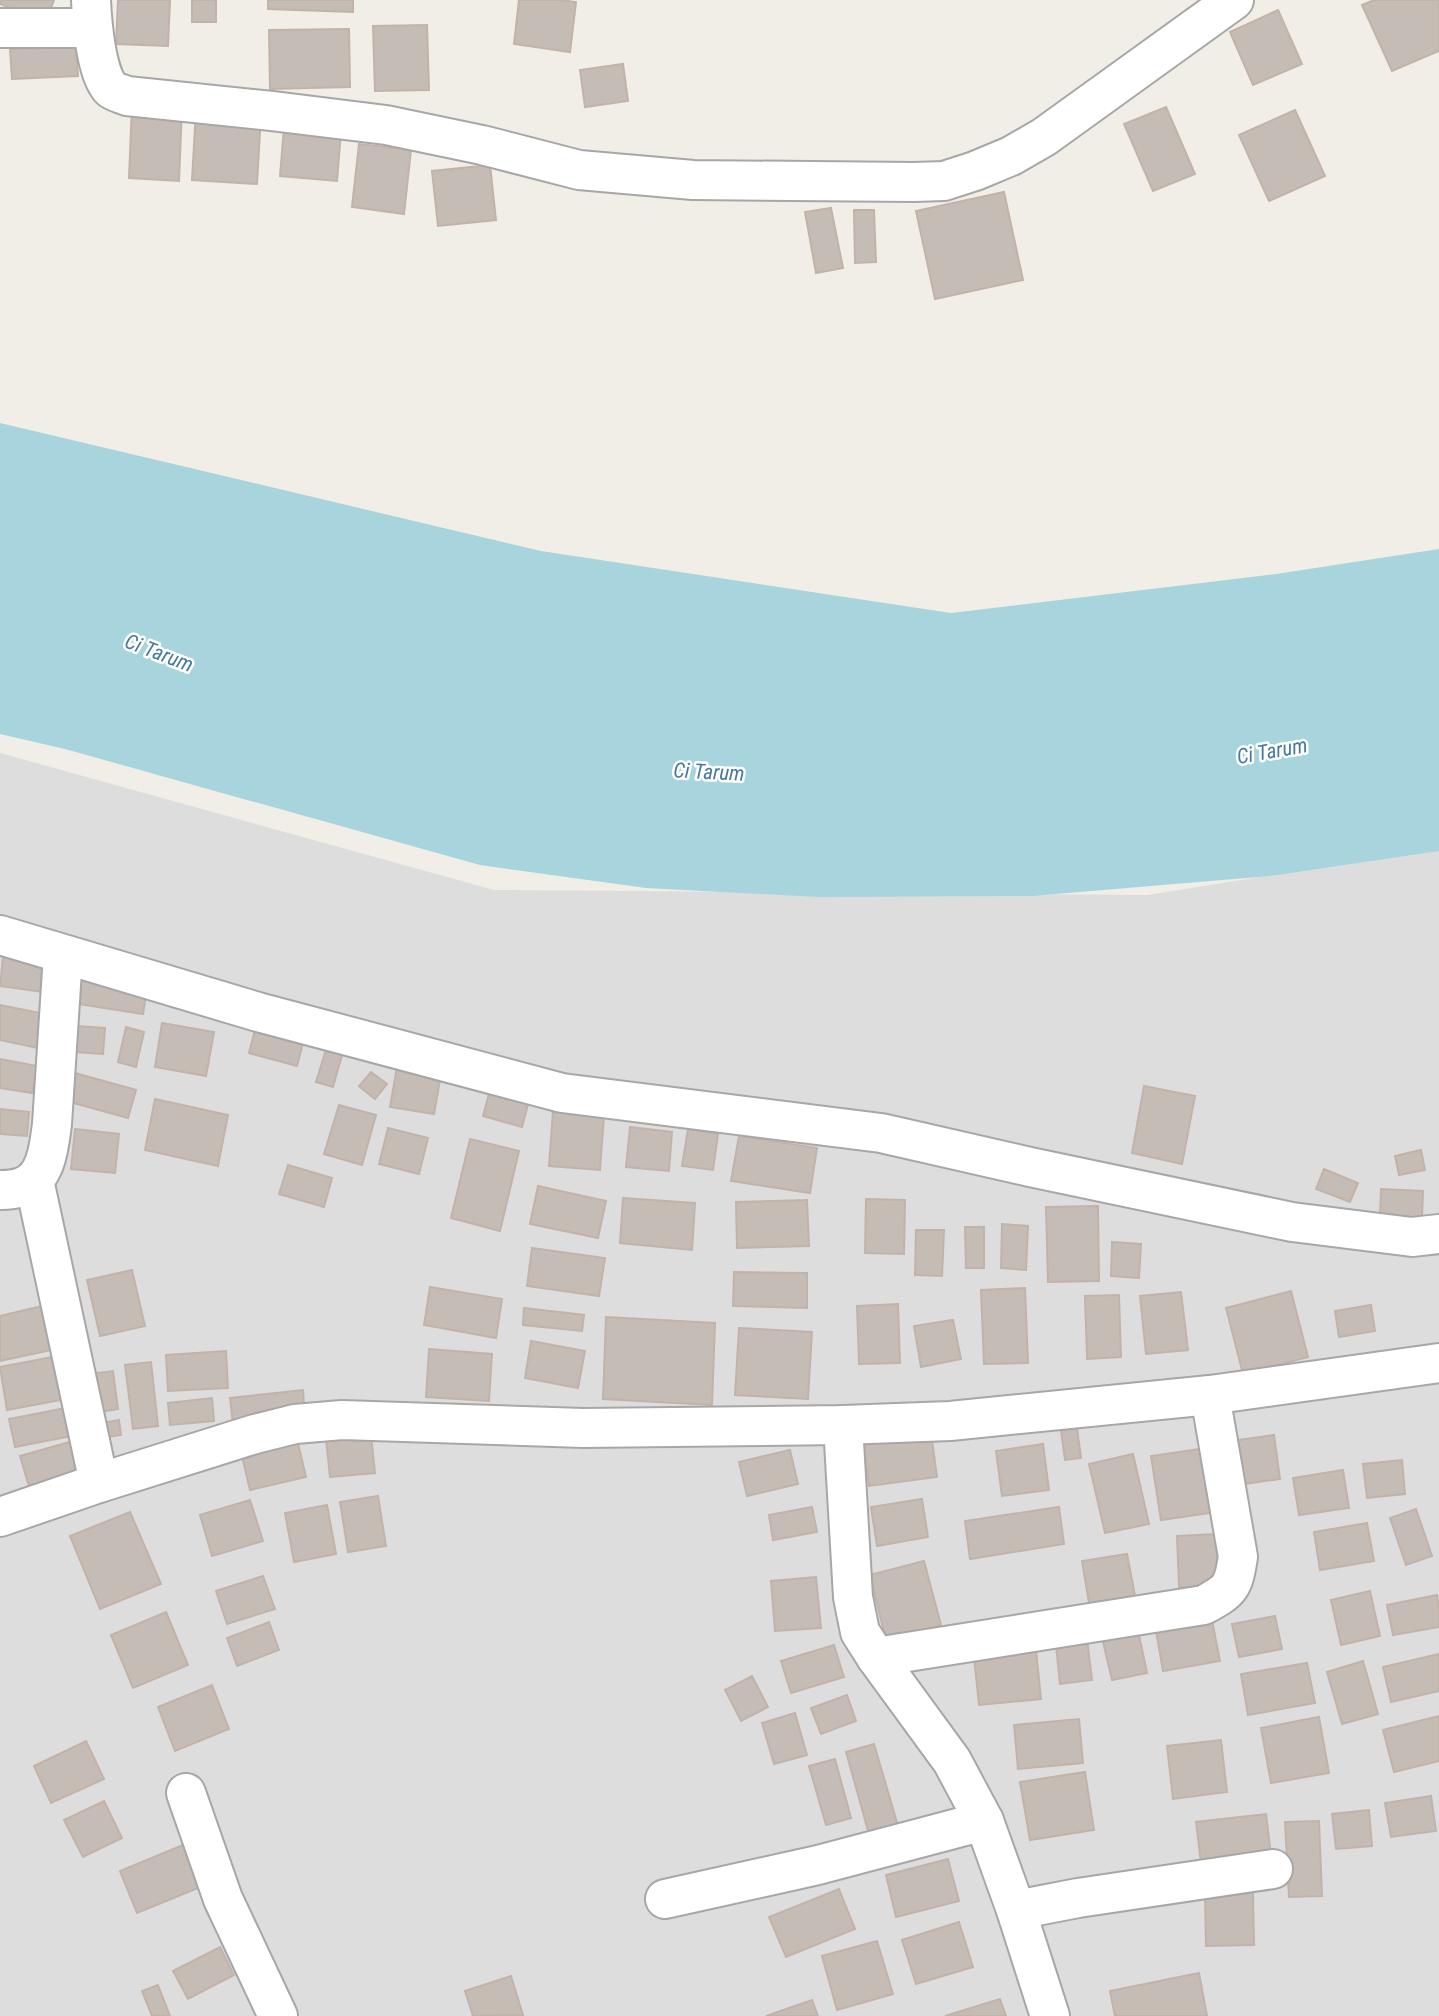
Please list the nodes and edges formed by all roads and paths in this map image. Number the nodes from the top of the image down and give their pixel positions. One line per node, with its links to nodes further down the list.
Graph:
1 (1234, 0): 2 (street)
2 (92, 14): 3 (street)
3 (0, 28)
4 (0, 935): 5 (street)
5 (63, 955): 6 (street); 7 (street)
6 (17, 1185): 11 (street)
7 (1439, 1234)
8 (1439, 1363): 9 (street)
9 (1210, 1395): 10 (street); 13 (street)
10 (844, 1425): 11 (street); 13 (street)
11 (99, 1483): 12 (street)
12 (0, 1517)
13 (876, 1657): 15 (street)
14 (186, 1793): 19 (street)
15 (984, 1821): 17 (street); 18 (street)
16 (1273, 1869): 18 (street)
17 (665, 1899)
18 (1016, 1910): 20 (street)
19 (278, 2016)
20 (1050, 2016)

